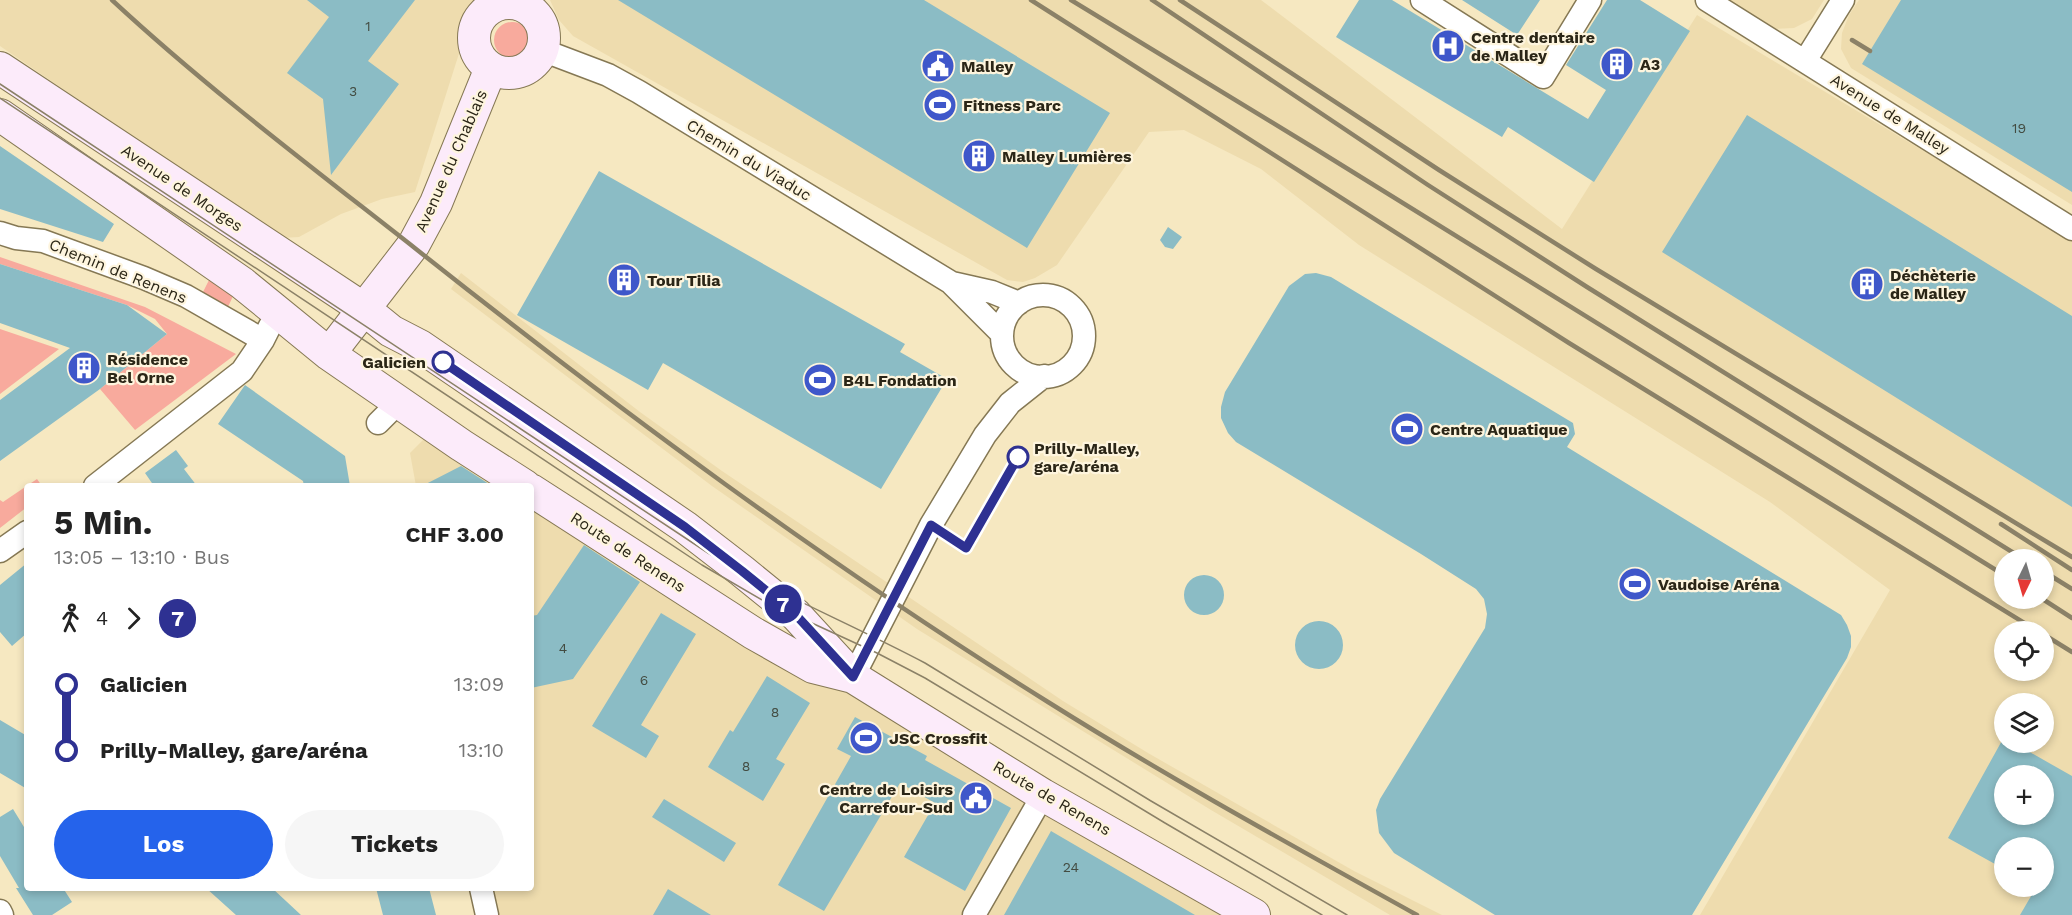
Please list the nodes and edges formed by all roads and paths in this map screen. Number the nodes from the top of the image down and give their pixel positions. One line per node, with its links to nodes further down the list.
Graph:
1 (1422, 0): 2 (street)
2 (1590, 0)
3 (1707, 0): 7 (street, Avenue de Malley)
4 (1844, 0): 7 (street)
5 (515, 2): 6 (main road); 9 (main road)
6 (542, 50): 9 (main road); 13 (street, Chemin du Viaduc)
7 (1805, 61): 11 (street, Avenue de Malley)
8 (0, 68): 15 (main road, Avenue de Morges)
9 (491, 68): 15 (main road, Avenue du Chablais)
10 (0, 115): 16 (main road)
11 (2072, 229)
12 (0, 233): 18 (street, Chemin de Renens)
13 (950, 282): 14 (street, Chemin du Viaduc); 17 (street, Chemin du Viaduc)
14 (1019, 303): 17 (street); 21 (street)
15 (364, 309): 19 (main road, Avenue du Chablais); 28 (main road, Route de Renens)
16 (278, 312): 18 (street); 19 (main road)
17 (1002, 334): 20 (street)
18 (260, 344): 23 (street)
19 (329, 354): 24 (main road)
20 (1009, 358): 21 (street); 22 (street)
21 (1044, 376): 22 (street)
22 (1010, 403): 28 (street)
23 (99, 483)
24 (520, 483)
25 (534, 492): 28 (main road, Route de Renens)
26 (24, 534): 27 (street)
27 (0, 551)
28 (853, 677): 29 (main road, Route de Renens)
29 (1043, 795): 32 (street); 33 (main road, Route de Renens)
30 (482, 891): 31 (street)
31 (488, 915)
32 (974, 915)
33 (1254, 915)

